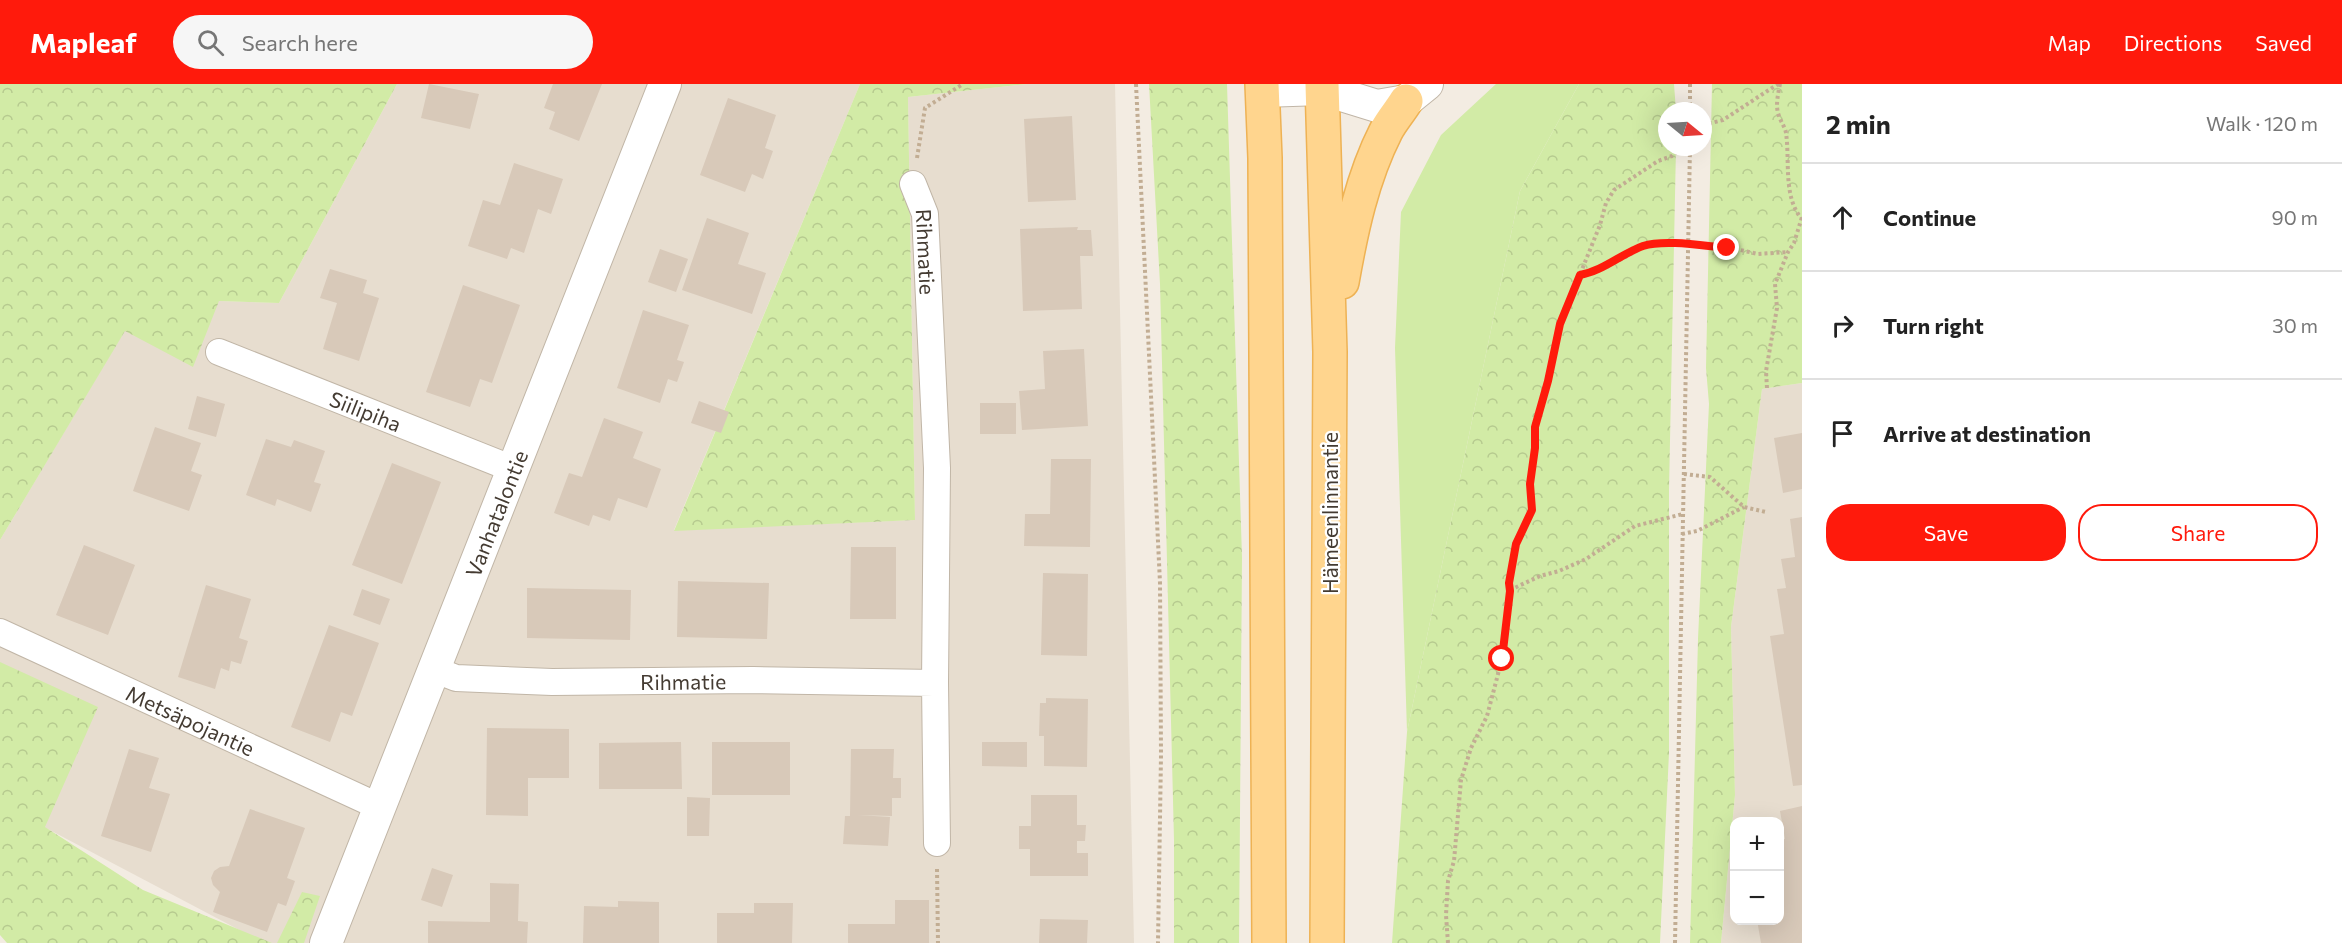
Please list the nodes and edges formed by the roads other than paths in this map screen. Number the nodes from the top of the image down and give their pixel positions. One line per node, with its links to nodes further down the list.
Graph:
1 (665, 84): 8 (street, Vanhatalontie)
2 (1325, 86): 3 (street); 4 (street); 7 (main road, Hämeenlinnantie)
3 (1262, 87): 15 (main road)
4 (1417, 92): 7 (main road)
5 (914, 184): 11 (street, Rihmatie)
6 (219, 352): 8 (street, Siilipiha)
7 (1330, 352): 16 (main road, Hämeenlinnantie)
8 (513, 469): 10 (street, Vanhatalontie)
9 (0, 632): 12 (street, Metsäpojantie)
10 (433, 669): 11 (street, Rihmatie); 12 (street, Vanhatalontie)
11 (935, 683): 13 (street, Rihmatie)
12 (380, 807): 14 (street, Vanhatalontie)
13 (937, 843)
14 (326, 943)
15 (1269, 943)
16 (1327, 943)

